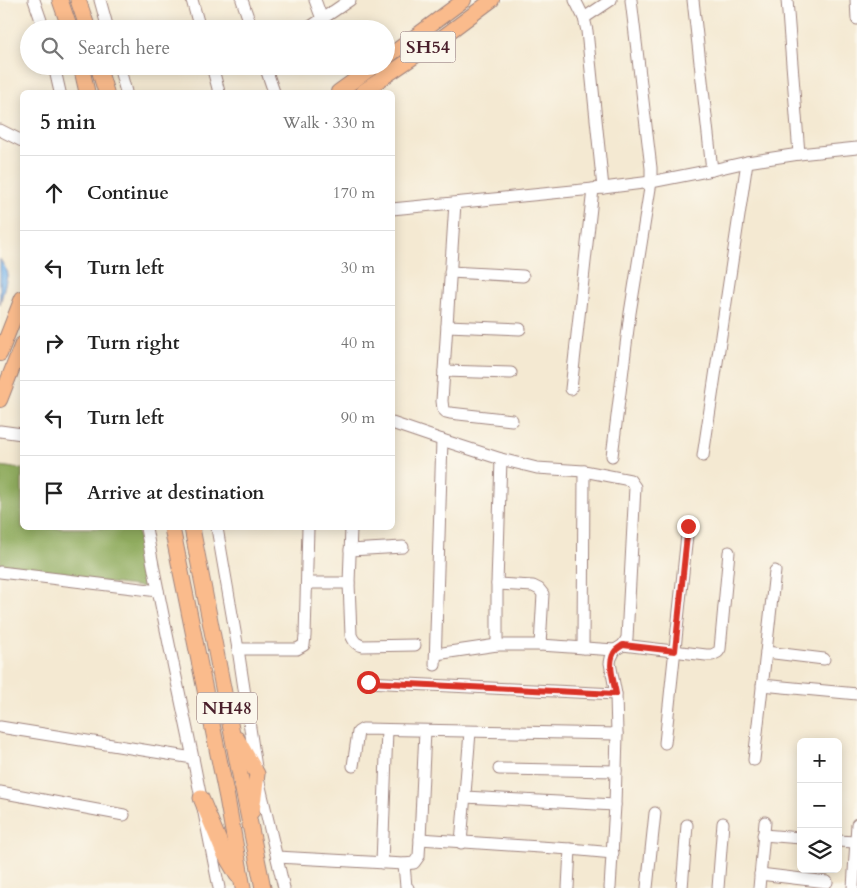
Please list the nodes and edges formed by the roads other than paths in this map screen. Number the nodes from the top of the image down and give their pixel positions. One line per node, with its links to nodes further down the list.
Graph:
1 (34, 0): 20 (street)
2 (60, 0): 21 (highway)
3 (78, 0): 22 (highway)
4 (100, 0): 23 (street)
5 (192, 0): 24 (street)
6 (242, 0): 25 (street)
7 (315, 0): 18 (street)
8 (350, 0): 18 (street)
9 (464, 0): 26 (main road, SH54)
10 (492, 0): 27 (main road, SH54)
11 (575, 0): 17 (street)
12 (611, 0): 17 (street)
13 (631, 0): 50 (street)
14 (693, 0): 49 (street)
15 (787, 0): 47 (street)
16 (856, 0): 19 (street)
17 (584, 18): 51 (street)
18 (322, 19)
19 (857, 19)
20 (41, 20)
21 (67, 20)
22 (85, 20)
23 (106, 20)
24 (198, 20)
25 (249, 20)
26 (395, 51)
27 (395, 67)
28 (56, 75): 37 (street)
29 (83, 75): 38 (highway)
30 (101, 75): 39 (highway)
31 (121, 75): 40 (street)
32 (214, 75): 41 (street)
33 (268, 75): 42 (street)
34 (369, 75): 36 (main road, SH54)
35 (381, 75): 36 (main road, SH54)
36 (363, 86): 43 (main road, SH54)
37 (60, 90)
38 (87, 90)
39 (105, 90)
40 (125, 90)
41 (218, 90)
42 (273, 90)
43 (346, 90)
44 (0, 130): 45 (street)
45 (20, 140)
46 (857, 148): 47 (street)
47 (799, 154): 48 (street)
48 (747, 162): 49 (street); 71 (street)
49 (712, 170): 50 (street)
50 (651, 182): 51 (street); 70 (street)
51 (598, 188): 52 (street); 63 (street)
52 (455, 203): 53 (street); 54 (street)
53 (395, 209)
54 (450, 272): 55 (street); 57 (street)
55 (523, 276)
56 (20, 303): 60 (main road)
57 (447, 326): 58 (street); 61 (street)
58 (520, 329)
59 (20, 349): 64 (main road)
60 (0, 354)
61 (444, 371): 62 (street); 65 (street)
62 (511, 373)
63 (571, 389)
64 (0, 400)
65 (512, 420)
66 (395, 424): 69 (street)
67 (0, 431): 68 (street)
68 (20, 434)
69 (442, 440): 72 (street); 91 (street)
70 (612, 456)
71 (703, 456)
72 (501, 459): 73 (street); 88 (street)
73 (584, 471): 93 (street); 94 (street)
74 (688, 526): 96 (street)
75 (146, 530): 89 (street)
76 (172, 530): 140 (highway, NH48)
77 (192, 530): 104 (highway, NH48)
78 (217, 530): 95 (street)
79 (308, 530): 86 (street)
80 (351, 530): 82 (street)
81 (403, 548): 82 (street)
82 (350, 550): 87 (street)
83 (729, 552): 96 (street)
84 (776, 571): 97 (street)
85 (0, 572): 89 (street)
86 (307, 582): 87 (street); 95 (street)
87 (349, 583): 90 (street)
88 (497, 584): 91 (street); 92 (street)
89 (158, 591): 110 (street)
90 (415, 645)
91 (497, 645): 92 (street)
92 (540, 645): 93 (street)
93 (582, 648): 94 (street)
94 (619, 648): 96 (street); 101 (street)
95 (238, 649): 115 (street)
96 (675, 651): 109 (street)
97 (766, 652): 98 (street); 100 (street)
98 (824, 659)
99 (368, 682): 101 (street)
100 (762, 684): 102 (street); 111 (street)
101 (616, 694): 108 (street)
102 (857, 694)
103 (0, 727): 110 (street)
104 (231, 728): 115 (highway); 122 (highway, NH48)
105 (387, 730): 106 (street); 112 (street); 136 (street)
106 (425, 731): 107 (street); 129 (street)
107 (470, 732): 108 (street); 117 (street)
108 (617, 734): 114 (street)
109 (665, 743)
110 (194, 758): 118 (street)
111 (754, 760)
112 (353, 766)
113 (499, 769): 114 (street)
114 (616, 771): 119 (street)
115 (257, 774): 122 (highway); 135 (street)
116 (0, 792): 121 (street)
117 (465, 797): 119 (street); 132 (street)
118 (201, 798): 140 (highway); 141 (street)
119 (615, 805): 134 (street)
120 (655, 813): 147 (street)
121 (124, 814)
122 (250, 822): 142 (highway, NH48)
123 (765, 822): 127 (street)
124 (723, 823): 149 (street)
125 (857, 824): 131 (street)
126 (686, 825): 148 (street)
127 (764, 835): 128 (street); 138 (street)
128 (797, 838)
129 (420, 840): 132 (street); 137 (street)
130 (842, 840): 131 (street)
131 (856, 842): 151 (street)
132 (462, 843): 133 (street)
133 (570, 849): 134 (street); 145 (street)
134 (613, 853): 146 (street)
135 (277, 857): 136 (street); 143 (street)
136 (382, 863): 137 (street)
137 (404, 864): 144 (street)
138 (760, 874): 139 (street); 150 (street)
139 (827, 882)
140 (242, 886)
141 (219, 888)
142 (263, 888)
143 (284, 888)
144 (408, 888)
145 (568, 888)
146 (610, 888)
147 (647, 888)
148 (682, 888)
149 (718, 888)
150 (759, 888)
151 (853, 888)

